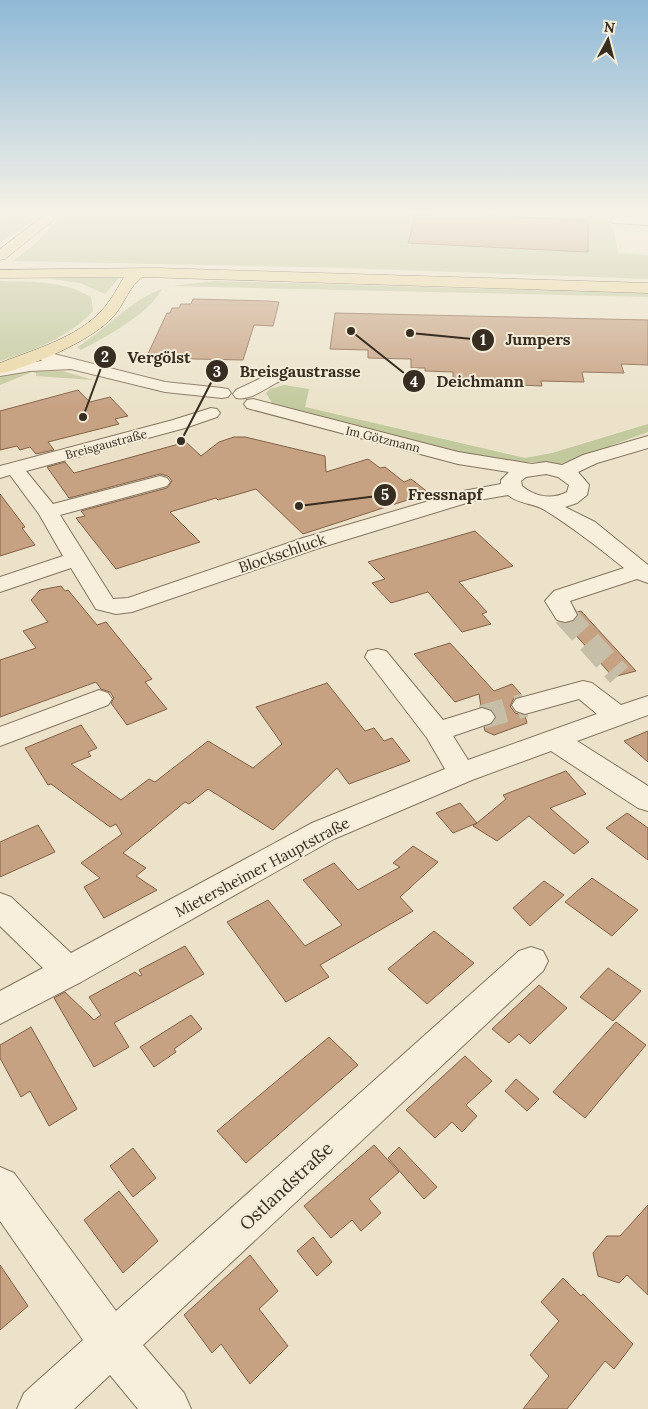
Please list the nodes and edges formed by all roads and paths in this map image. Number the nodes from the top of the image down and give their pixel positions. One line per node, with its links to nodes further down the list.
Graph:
1 (14, 277): 5 (main road)
2 (144, 277): 8 (main road)
3 (202, 277): 6 (main road)
4 (303, 277): 7 (main road)
5 (89, 288)
6 (154, 288)
7 (648, 290)
8 (44, 353): 9 (street); 10 (main road)
9 (84, 367): 10 (street); 12 (street, Im Götzmann)
10 (0, 370)
11 (274, 377): 13 (street)
12 (165, 387): 13 (street, Im Götzmann); 13 (street, Im Götzmann)
13 (231, 408): 15 (street, Breisgaustraße); 17 (street, Im Götzmann)
14 (648, 442): 16 (street)
15 (7, 470): 21 (street, Blockschluck)
16 (564, 472): 17 (street, Im Götzmann); 19 (street)
17 (517, 479): 20 (street, Im Götzmann); 23 (street, Blockschluck)
18 (160, 482): 21 (street)
19 (571, 498): 20 (street, Im Götzmann); 22 (street, Im Götzmann)
20 (547, 502): 22 (street, Im Götzmann)
21 (48, 512): 23 (street, Blockschluck)
22 (584, 531): 24 (street, Im Götzmann)
23 (76, 559): 25 (street)
24 (636, 568): 26 (street)
25 (0, 585)
26 (565, 615)
27 (377, 657): 33 (street)
28 (99, 699): 34 (street)
29 (530, 700): 32 (street)
30 (648, 705): 32 (street, Mietersheimer Hauptstraße)
31 (478, 714): 33 (street)
32 (618, 716): 35 (street, Mietersheimer Hauptstraße)
33 (437, 732): 36 (street)
34 (0, 737)
35 (553, 739): 36 (street, Mietersheimer Hauptstraße); 37 (street)
36 (462, 773): 40 (street, Mietersheimer Hauptstraße)
37 (648, 800)
38 (0, 906): 40 (street)
39 (531, 961): 43 (street, Ostlandstraße)
40 (69, 972): 41 (street, Mietersheimer Hauptstraße)
41 (0, 1010)
42 (0, 1187): 43 (street)
43 (113, 1344): 44 (street, Ostlandstraße); 45 (street)
44 (40, 1409)
45 (168, 1409)

